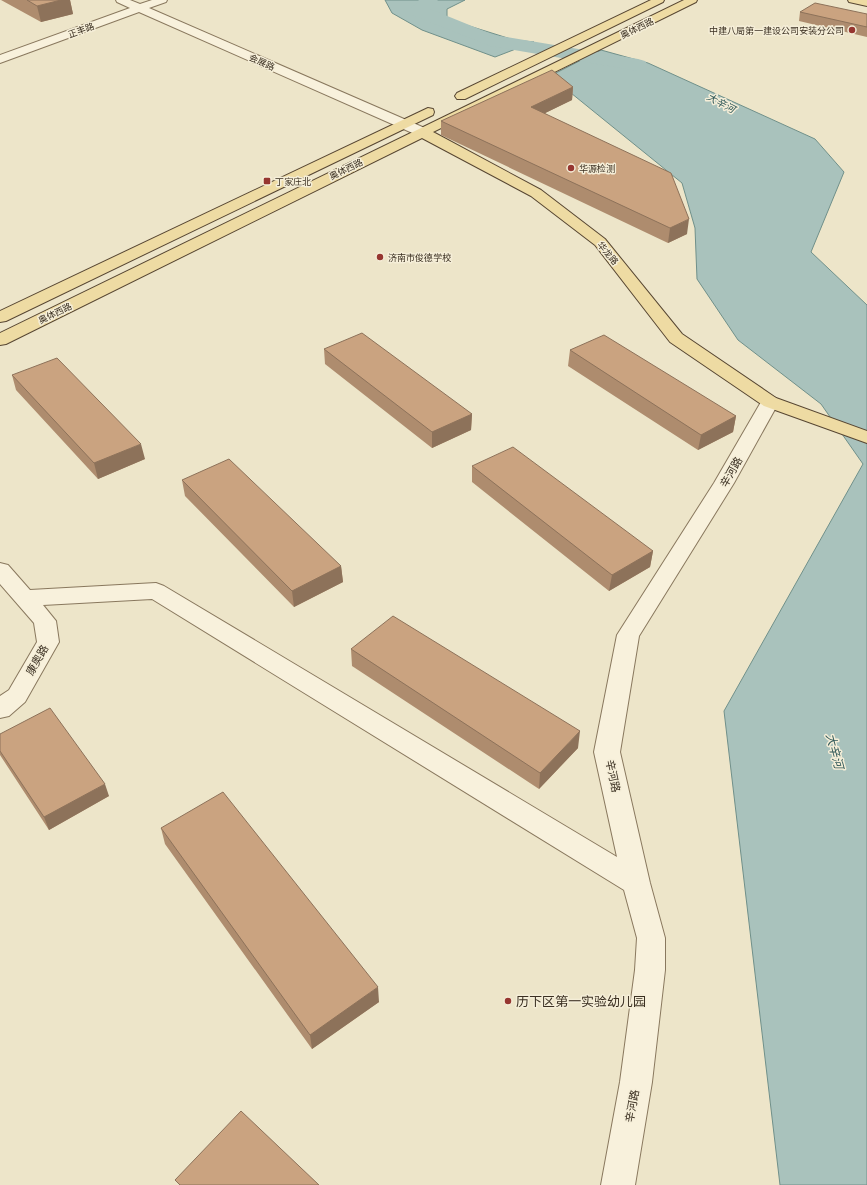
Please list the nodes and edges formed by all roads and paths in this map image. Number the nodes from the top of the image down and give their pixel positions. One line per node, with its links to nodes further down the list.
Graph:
1 (121, 0): 7 (street, 会展路)
2 (162, 0): 7 (street, 正丰路)
3 (659, 0): 9 (main road, 奥体西路)
4 (692, 0): 10 (main road, 奥体西路)
5 (853, 0): 6 (main road)
6 (867, 3)
7 (139, 8): 8 (street, 正丰路); 9 (street, 会展路)
8 (0, 59)
9 (403, 124): 10 (street); 11 (main road, 奥体西路)
10 (422, 132): 12 (main road, 奥体西路); 13 (main road, 华龙路)
11 (0, 317)
12 (0, 340)
13 (770, 402): 14 (main road, 华龙路); 18 (street, 辛河路)
14 (867, 437)
15 (0, 570): 16 (street, 康奥路)
16 (25, 598): 17 (street, 康奥路); 18 (street)
17 (0, 709)
18 (636, 882): 19 (street, 辛河路)
19 (618, 1185)

